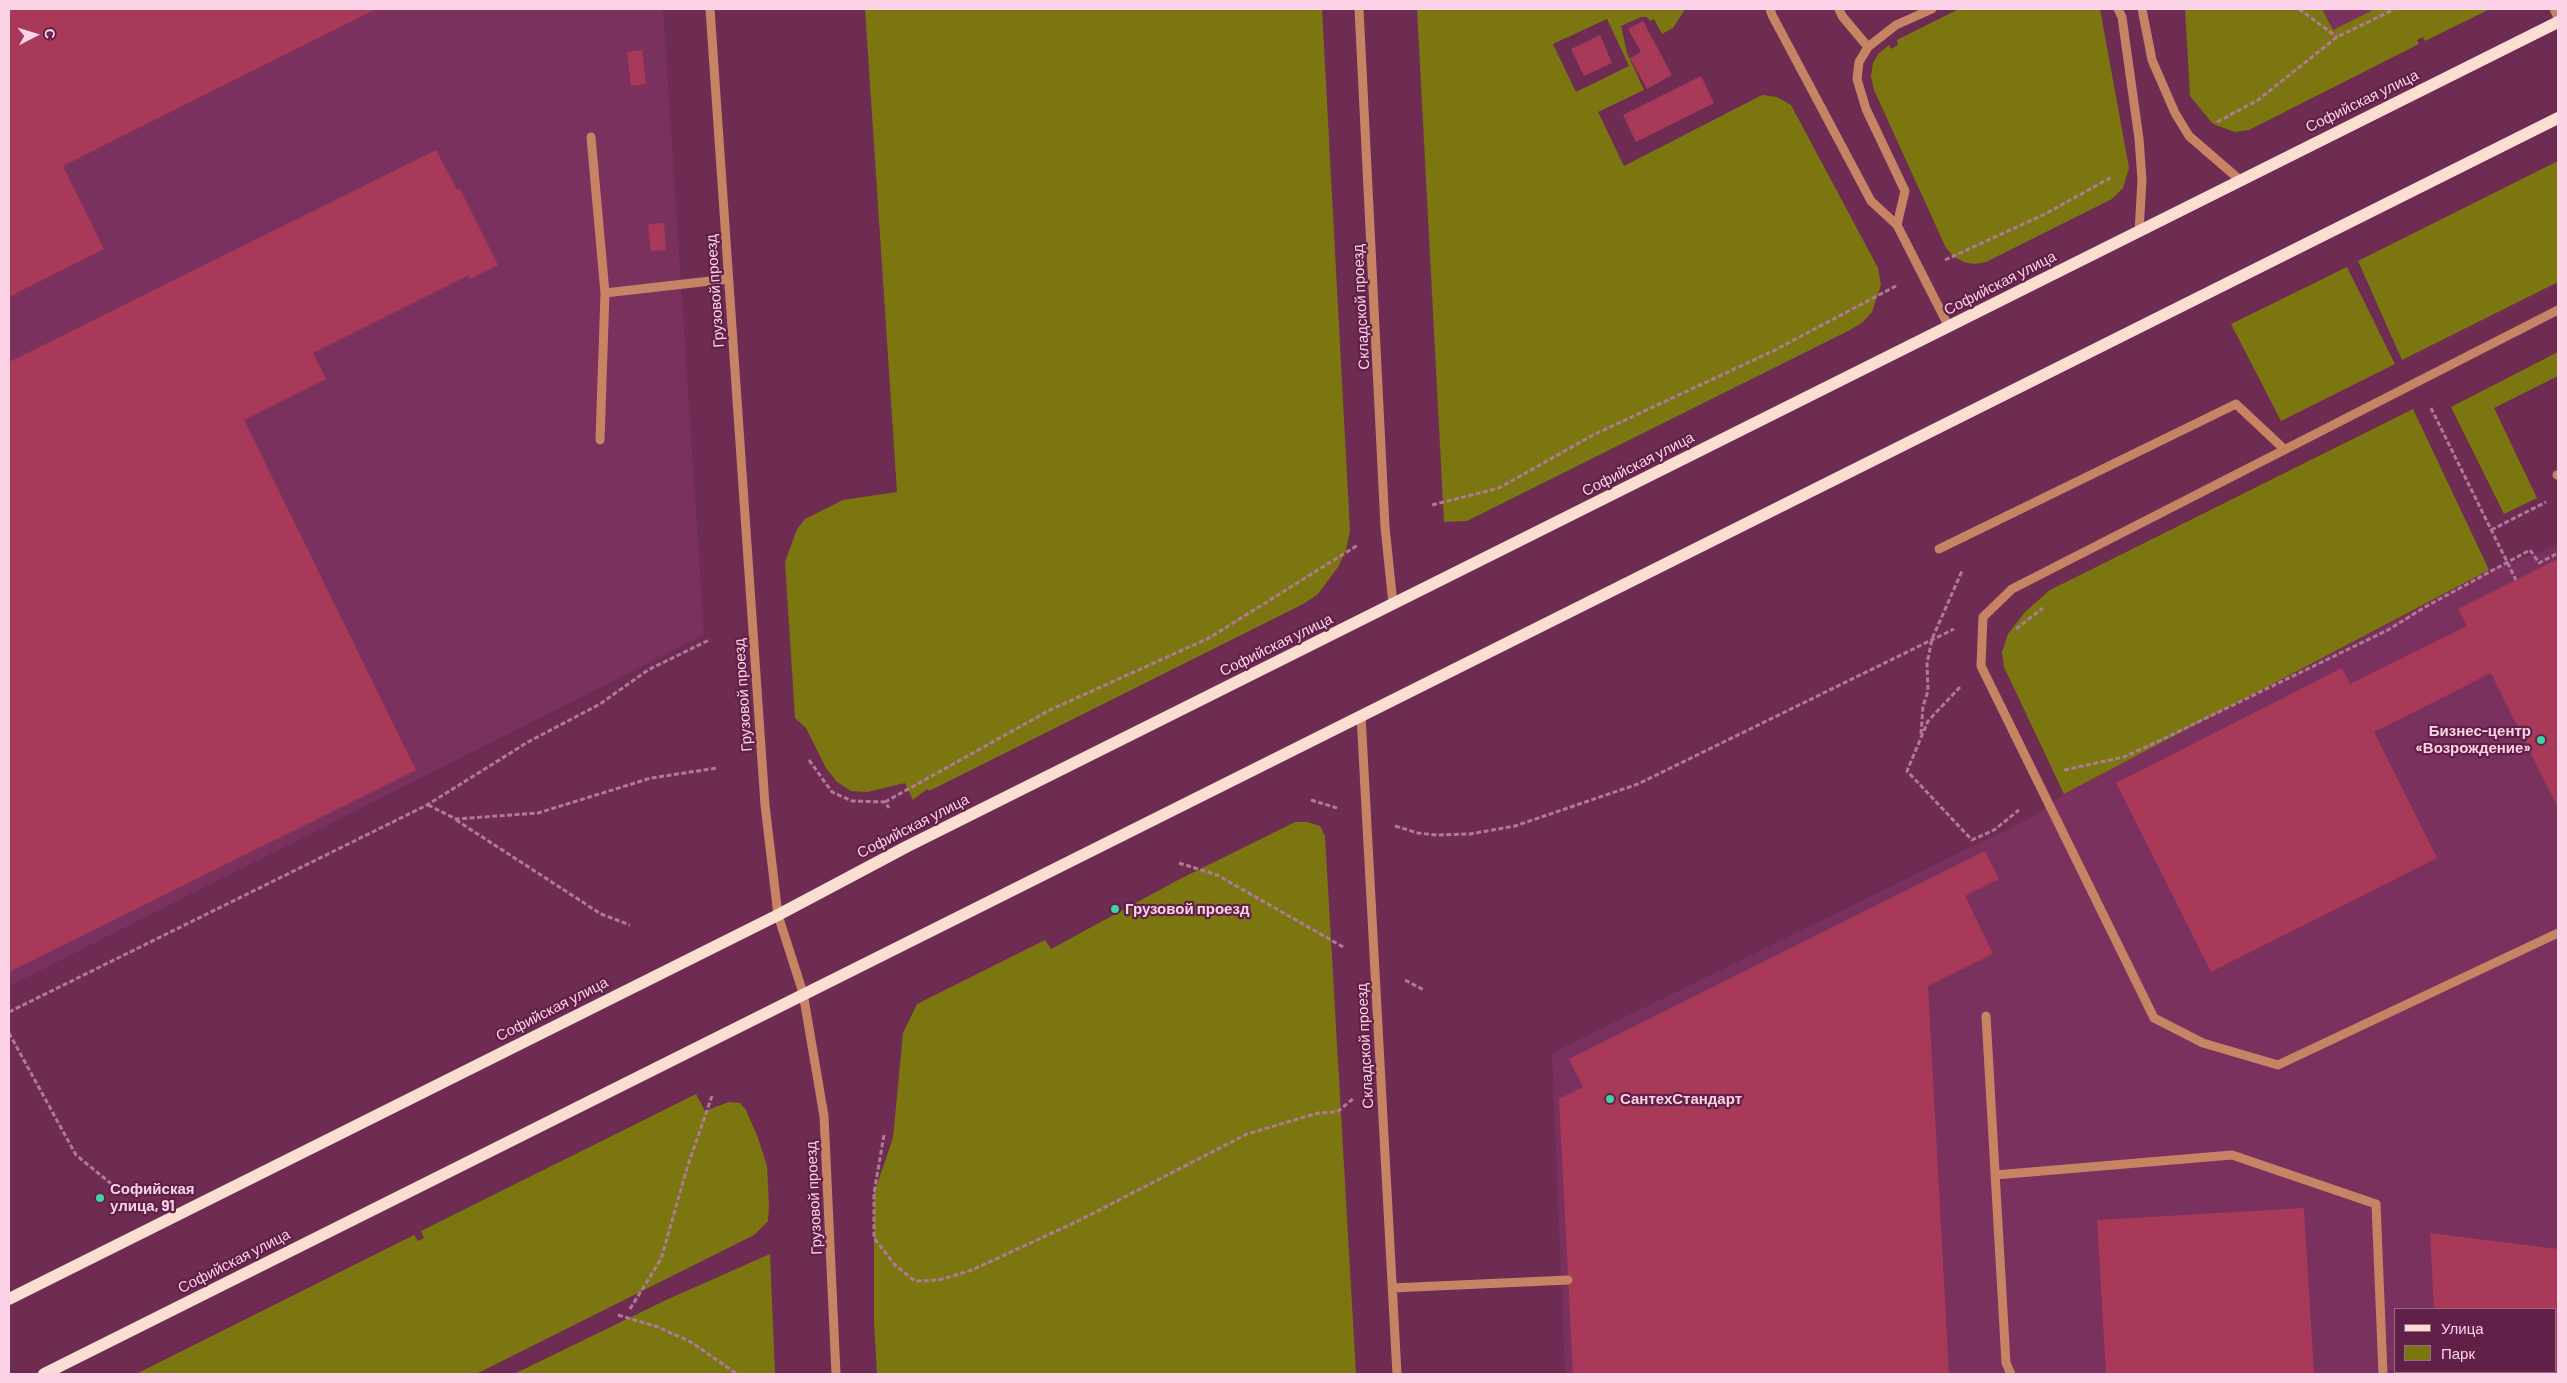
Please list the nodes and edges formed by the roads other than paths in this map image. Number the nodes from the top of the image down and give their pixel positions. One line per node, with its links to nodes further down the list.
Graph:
1 (710, 9): 17 (street, Грузовой проезд)
2 (1359, 9): 24 (street, Складской проезд)
3 (1770, 9): 15 (street)
4 (1839, 9): 11 (street)
5 (1932, 9): 11 (street)
6 (2118, 9): 16 (street)
7 (2142, 9): 14 (street)
8 (2554, 9): 9 (street)
9 (2558, 18)
10 (2558, 22): 14 (main road, Софийская улица)
11 (1868, 46): 15 (street)
12 (2558, 118): 25 (main road, Софийская улица)
13 (591, 137): 18 (street)
14 (2240, 180): 16 (main road, Софийская улица)
15 (1897, 226): 20 (street)
16 (2139, 232): 20 (main road, Софийская улица)
17 (728, 278): 18 (street); 26 (street, Грузовой проезд)
18 (605, 293): 21 (street)
19 (2558, 310): 22 (street)
20 (1949, 327): 24 (main road, Софийская улица)
21 (600, 440)
22 (2284, 449): 23 (street); 27 (street)
23 (1939, 549)
24 (1393, 604): 26 (main road, Софийская улица)
25 (1361, 716): 28 (main road, Софийская улица); 32 (street, Складской проезд)
26 (778, 915): 28 (street, Грузовой проезд); 33 (main road, Софийская улица)
27 (2558, 933)
28 (804, 993): 34 (main road, Софийская улица); 35 (street, Грузовой проезд)
29 (1986, 1016): 30 (street)
30 (1995, 1175): 37 (street); 38 (street)
31 (1568, 1280): 32 (street)
32 (1392, 1288): 36 (street, Складской проезд)
33 (9, 1299)
34 (44, 1374)
35 (836, 1374)
36 (1397, 1374)
37 (2011, 1374)
38 (2383, 1374)

